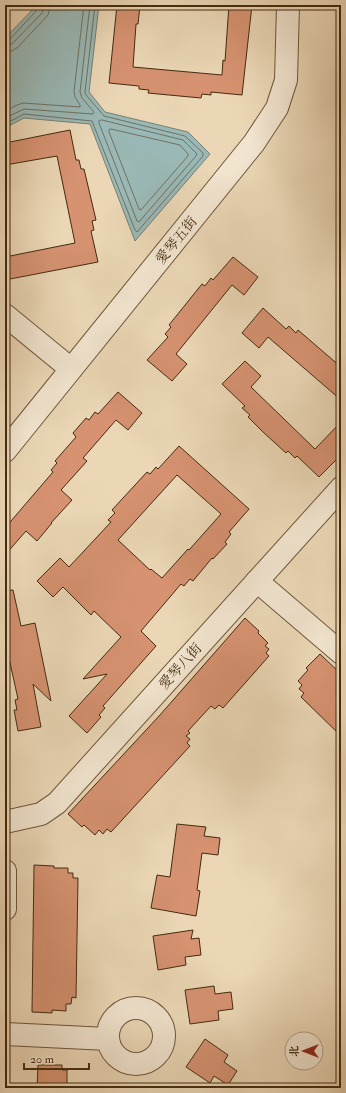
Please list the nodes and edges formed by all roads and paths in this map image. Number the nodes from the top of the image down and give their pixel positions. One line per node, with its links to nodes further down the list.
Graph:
1 (288, 5): 3 (street, 愛琴五街)
2 (5, 315): 3 (street)
3 (71, 369): 4 (street, 愛琴五街)
4 (5, 451)
5 (341, 488): 6 (street, 愛琴八街)
6 (257, 580): 7 (street); 8 (street, 愛琴八街)
7 (341, 653)
8 (5, 822)
9 (5, 871): 10 (street)
10 (5, 909)
11 (5, 1034): 12 (street)
12 (108, 1039)

